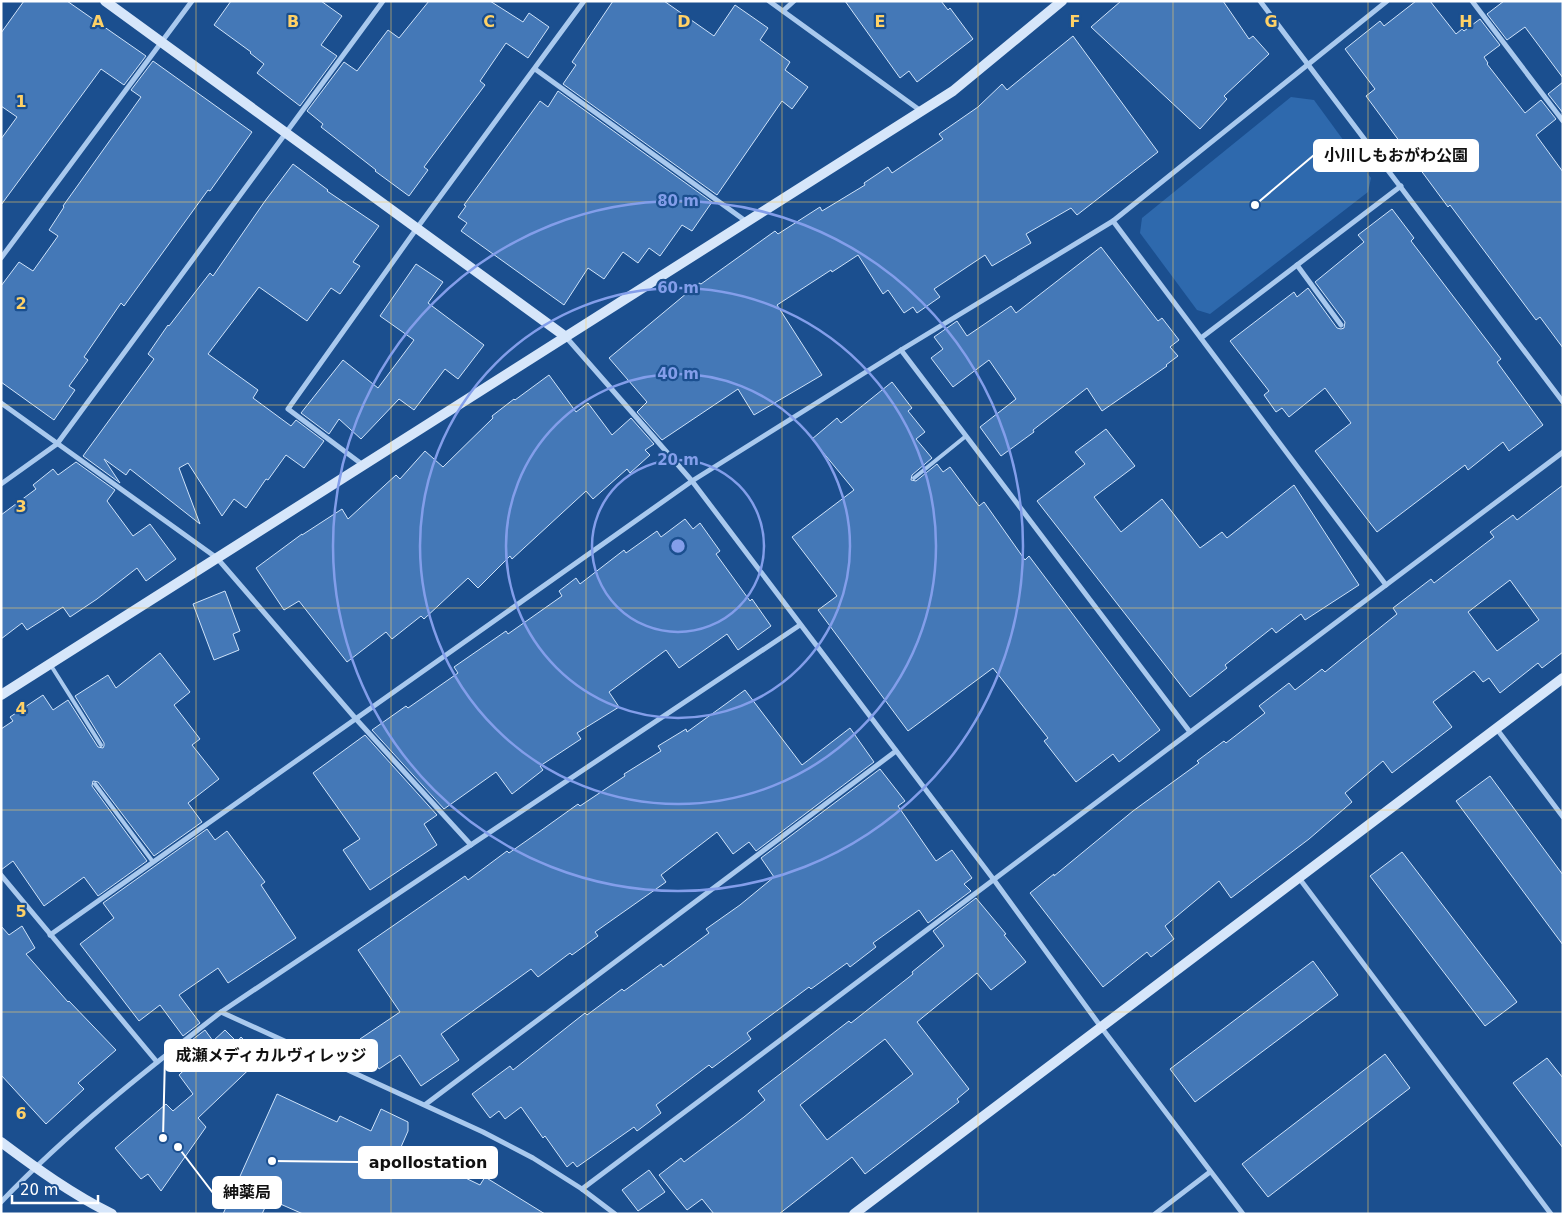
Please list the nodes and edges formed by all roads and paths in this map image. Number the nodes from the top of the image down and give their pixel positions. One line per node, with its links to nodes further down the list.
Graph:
1 (105, 1): 12 (street)
2 (192, 1): 12 (street)
3 (383, 1): 17 (street)
4 (584, 1): 14 (street)
5 (770, 1): 11 (street)
6 (794, 1): 11 (street)
7 (1062, 1): 15 (street)
8 (1260, 1): 13 (street)
9 (1387, 1): 13 (street)
10 (1472, 1): 16 (street)
11 (783, 11): 15 (street)
12 (162, 43): 17 (street); 22 (street)
13 (1309, 64): 18 (street); 19 (street)
14 (535, 69): 20 (street); 21 (street)
15 (922, 111): 20 (street)
16 (1563, 121)
17 (286, 132): 21 (street); 31 (street)
18 (1400, 186): 23 (street); 28 (street)
19 (1114, 221): 26 (street); 27 (street)
20 (747, 222): 25 (street)
21 (417, 228): 25 (street); 33 (street)
22 (1, 258)
23 (1296, 265): 24 (street); 26 (street)
24 (1341, 325)
25 (566, 337): 33 (street); 35 (street)
26 (1201, 338): 38 (street)
27 (901, 350): 30 (street); 35 (street)
28 (1563, 402)
29 (1, 403): 31 (street)
30 (966, 436): 34 (lane); 45 (street)
31 (57, 444): 36 (street); 37 (street)
32 (1563, 452): 38 (street)
33 (364, 465): 37 (street)
34 (914, 478)
35 (692, 481): 39 (street); 43 (street)
36 (1, 484)
37 (217, 558): 40 (street); 43 (street)
38 (1386, 585): 45 (street)
39 (800, 625): 47 (street); 50 (street)
40 (50, 664): 42 (street); 46 (lane)
41 (1563, 678): 44 (street)
42 (1, 695)
43 (356, 719): 50 (street); 51 (street)
44 (1496, 728): 49 (street); 53 (street)
45 (1190, 732): 54 (street)
46 (101, 745)
47 (896, 751): 54 (street); 59 (street)
48 (95, 784): 51 (lane)
49 (1563, 817)
50 (470, 845): 56 (street)
51 (154, 862): 55 (street)
52 (1, 875): 55 (street)
53 (1298, 878): 57 (street); 70 (street)
54 (994, 880): 57 (street); 63 (street)
55 (50, 935): 58 (street)
56 (221, 1012): 58 (street); 59 (street)
57 (1101, 1027): 62 (street); 67 (street)
58 (157, 1062): 61 (street)
59 (426, 1104): 63 (street)
60 (1, 1142): 61 (street)
61 (34, 1167): 64 (street); 65 (street)
62 (1210, 1172): 68 (street); 69 (street)
63 (582, 1189): 66 (street)
64 (1, 1202)
65 (112, 1214)
66 (615, 1214)
67 (854, 1214)
68 (1155, 1214)
69 (1243, 1214)
70 (1550, 1214)

